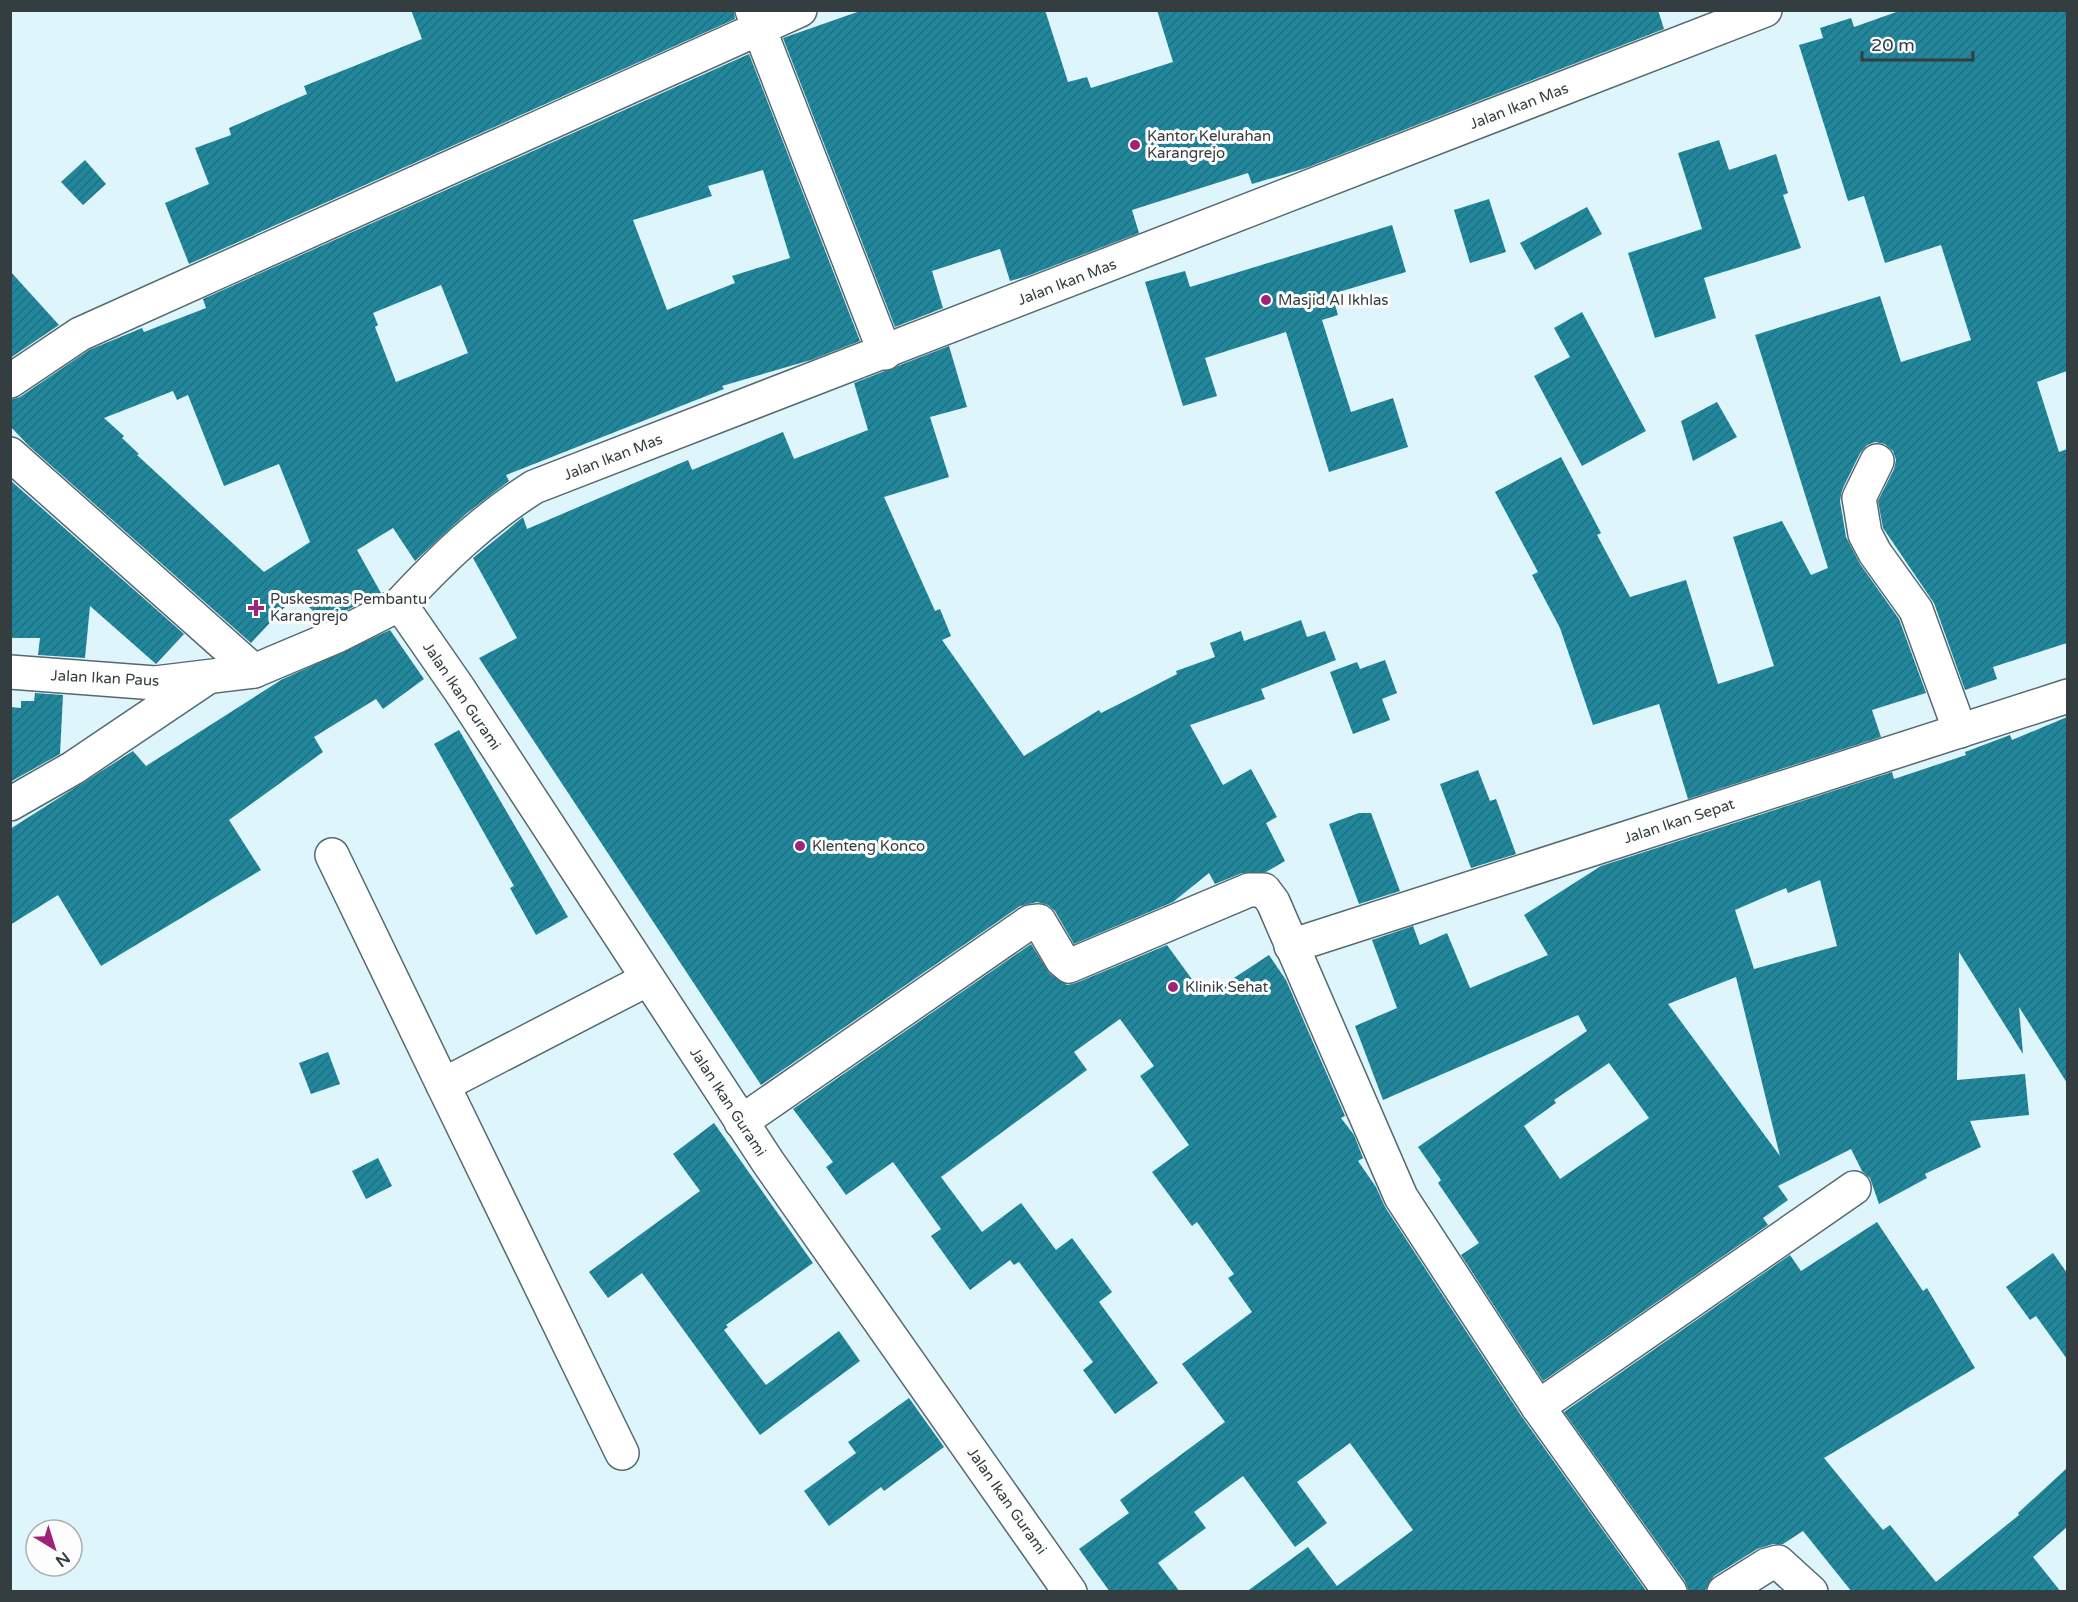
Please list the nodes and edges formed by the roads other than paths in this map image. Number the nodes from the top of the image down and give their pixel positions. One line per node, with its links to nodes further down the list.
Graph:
1 (800, 10): 3 (street)
2 (1765, 10): 4 (street, Jalan Ikan Mas)
3 (755, 19): 4 (street); 5 (street)
4 (885, 353): 8 (street, Jalan Ikan Mas)
5 (10, 381)
6 (10, 454): 9 (street)
7 (1877, 461): 13 (street)
8 (400, 604): 9 (street, Jalan Ikan Paus); 17 (street, Jalan Ikan Gurami)
9 (254, 671): 11 (street, Jalan Ikan Paus)
10 (10, 672): 11 (street, Jalan Ikan Paus)
11 (208, 677): 14 (street)
12 (2067, 696): 13 (street, Jalan Ikan Sepat)
13 (1960, 732): 16 (street, Jalan Ikan Sepat)
14 (10, 804)
15 (332, 855): 18 (street)
16 (1291, 946): 19 (street); 21 (street)
17 (648, 979): 18 (street); 19 (street, Jalan Ikan Gurami)
18 (443, 1085): 22 (street)
19 (741, 1122): 23 (street, Jalan Ikan Gurami)
20 (1854, 1188): 21 (street)
21 (1538, 1407): 24 (street)
22 (622, 1453)
23 (1070, 1592)
24 (1670, 1592)
25 (1724, 1592): 26 (street)
26 (1810, 1592)

